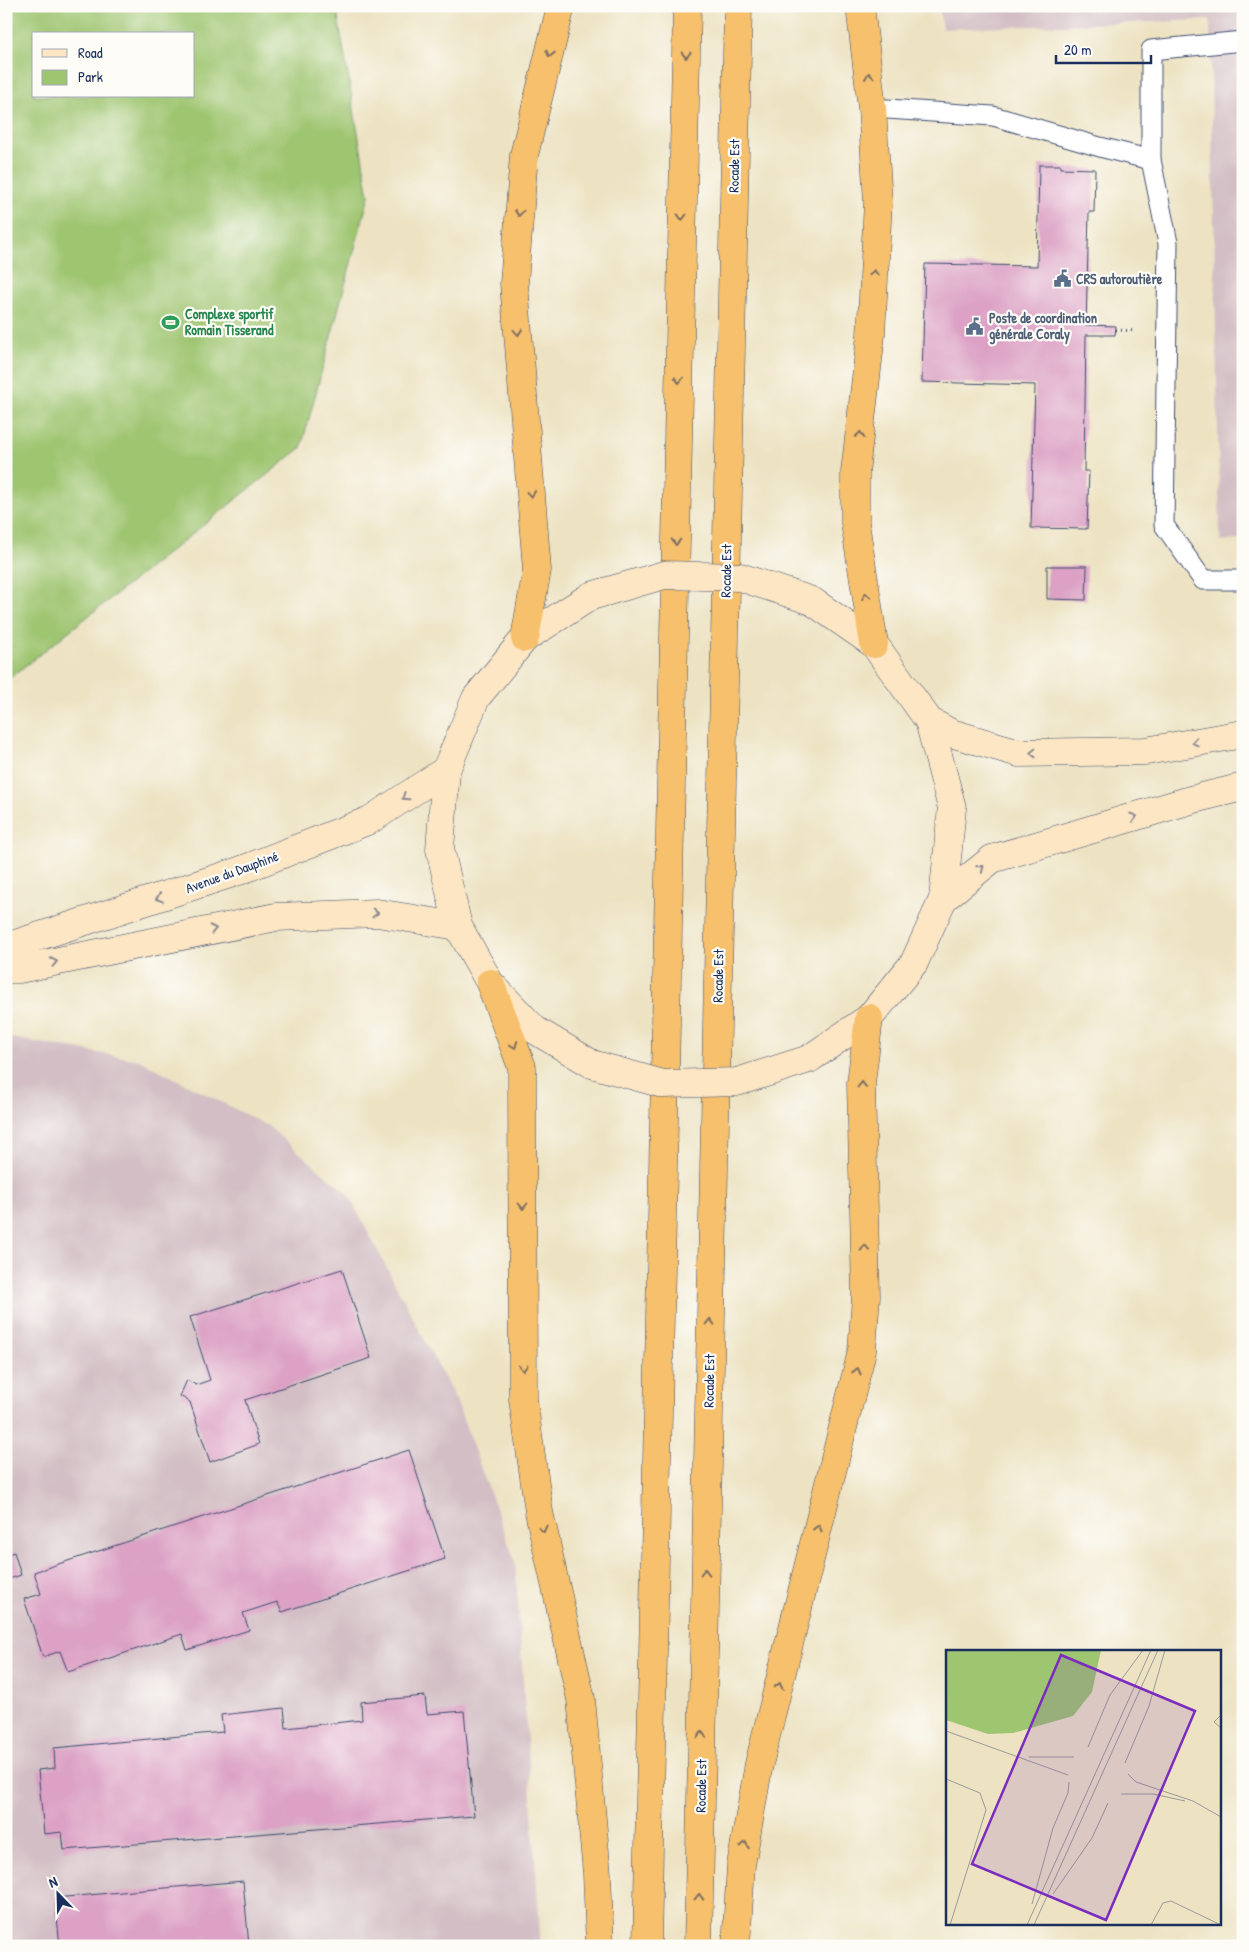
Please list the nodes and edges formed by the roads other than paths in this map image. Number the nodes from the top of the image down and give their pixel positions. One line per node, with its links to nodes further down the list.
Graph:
1 (561, 6): 9 (highway, one-way to 9)
2 (687, 6): 22 (highway, one-way to 22)
3 (738, 6): 23 (highway, Rocade Est, one-way to 3)
4 (860, 6): 6 (highway, one-way to 4)
5 (1243, 41): 7 (lane)
6 (872, 108): 7 (lane); 10 (highway, one-way to 6)
7 (1151, 160): 8 (lane)
8 (1243, 580)
9 (525, 638): 10 (main road, bridge); 13 (main road)
10 (874, 644): 11 (main road)
11 (928, 721): 12 (main road, one-way to 11); 15 (main road)
12 (1243, 734)
13 (446, 770): 16 (main road); 17 (main road, Avenue du Dauphiné, one-way to 17)
14 (1243, 787): 15 (main road, one-way to 14)
15 (943, 899): 20 (main road)
16 (458, 926): 18 (main road, one-way to 16); 19 (main road)
17 (6, 947)
18 (6, 969)
19 (490, 983): 20 (main road, bridge); 21 (highway, one-way to 21)
20 (869, 1018): 24 (highway, one-way to 20)
21 (600, 1946)
22 (647, 1946)
23 (698, 1946)
24 (736, 1946)

